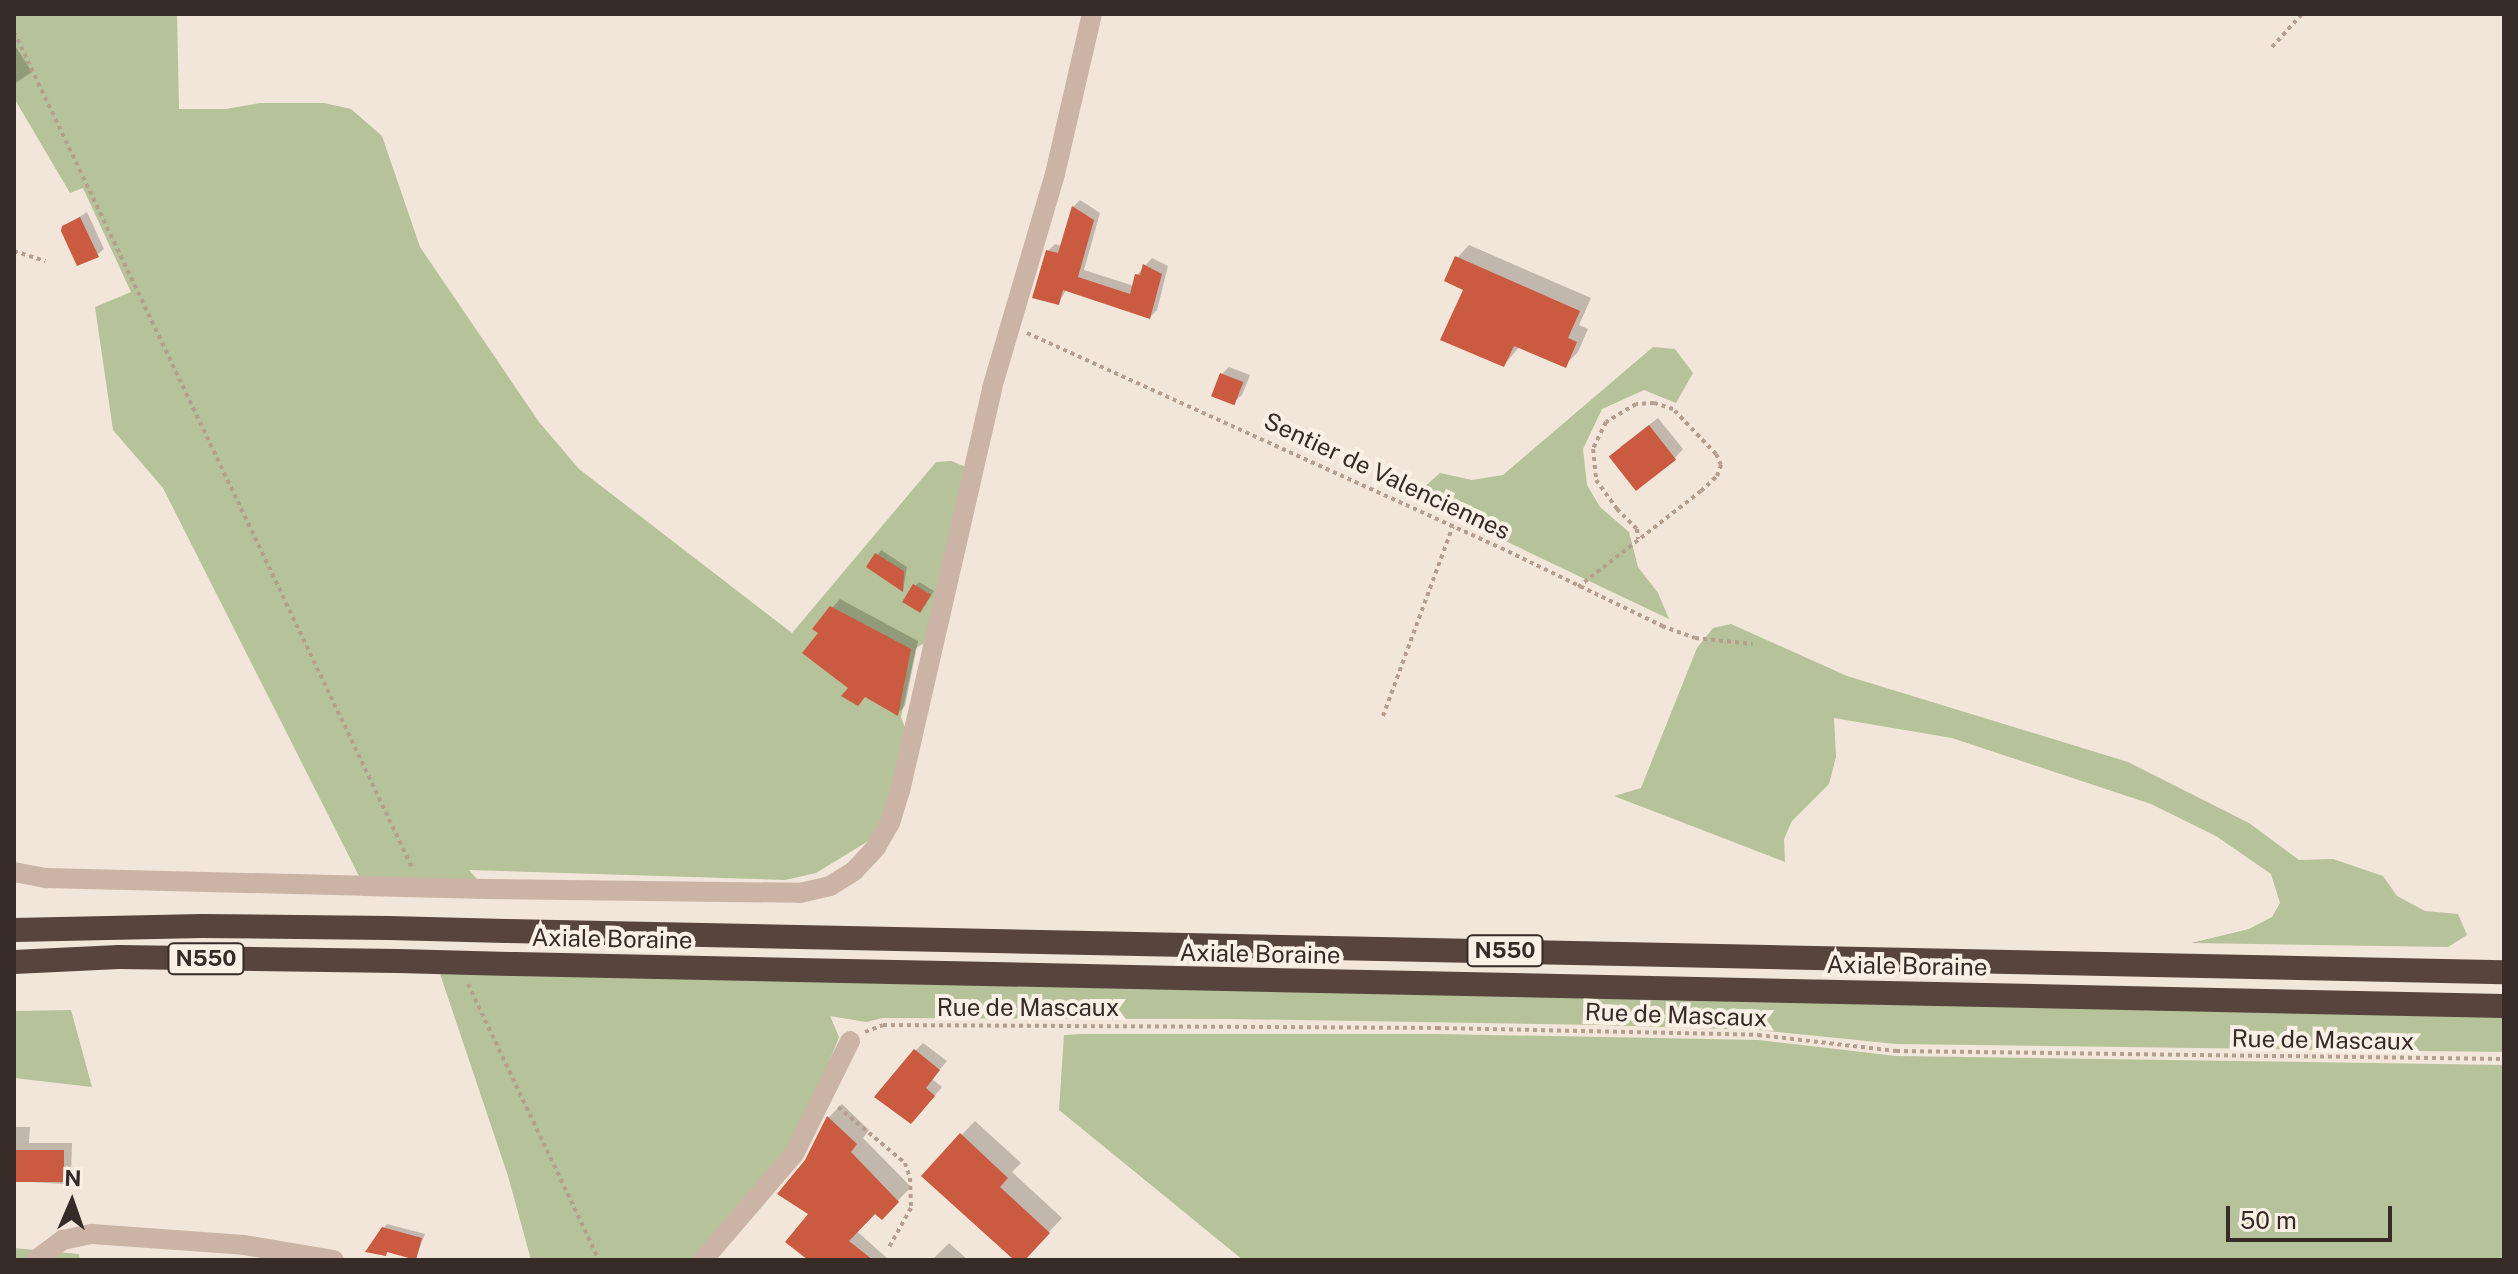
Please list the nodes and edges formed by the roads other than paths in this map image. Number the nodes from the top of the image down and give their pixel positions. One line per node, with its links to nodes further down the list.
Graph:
1 (1092, 14): 2 (street, bridge)
2 (14, 872)
3 (14, 930): 5 (highway, Axiale Boraine / N550, bridge)
4 (14, 962): 6 (highway, Axiale Boraine / N550, bridge)
5 (2504, 972)
6 (2504, 1006)
7 (850, 1041): 10 (street)
8 (36, 1260): 9 (street)
9 (334, 1260)
10 (703, 1260)

